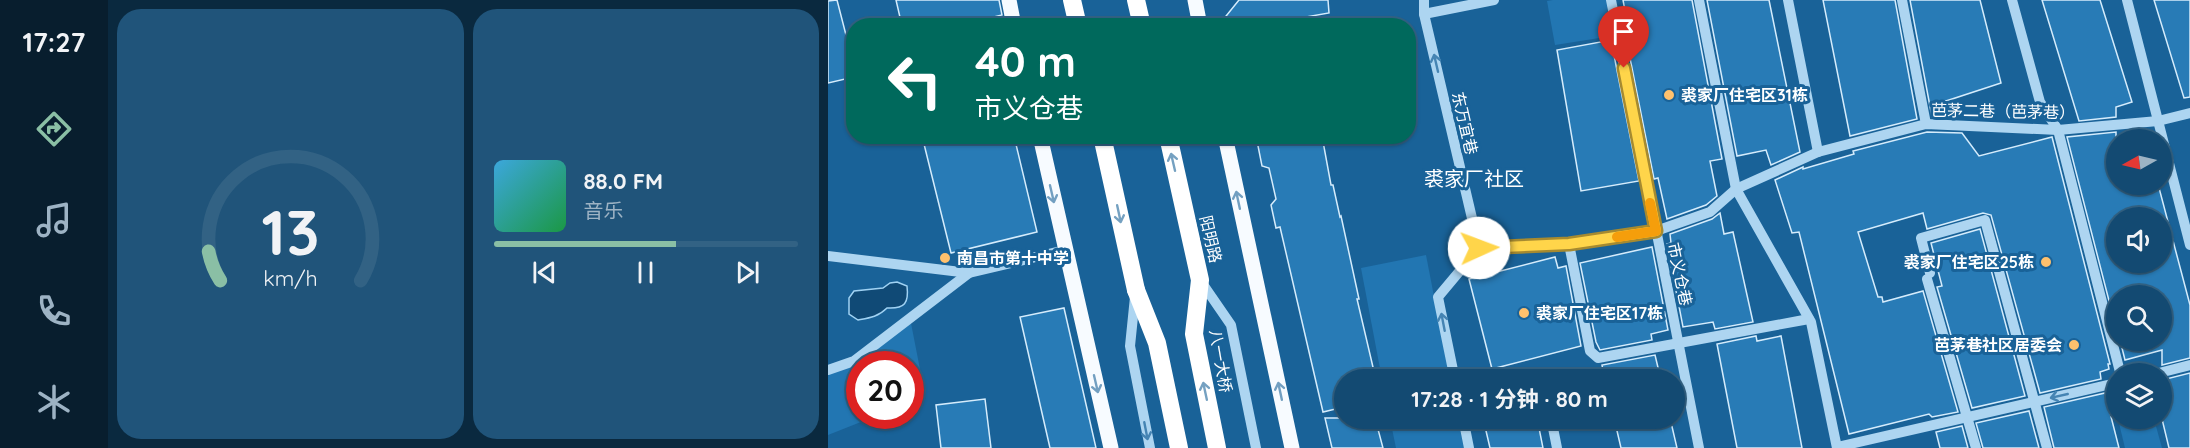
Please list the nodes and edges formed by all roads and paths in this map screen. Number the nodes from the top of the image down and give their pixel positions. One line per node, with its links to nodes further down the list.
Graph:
1 (1009, 0): 14 (main road)
2 (1072, 0): 15 (highway)
3 (1136, 0): 16 (highway)
4 (1195, 0): 17 (main road)
5 (1424, 0): 13 (street, 东万宜巷)
6 (1494, 0): 13 (street)
7 (1611, 0): 28 (street, 市义仓巷)
8 (1698, 0): 27 (street)
9 (1788, 0): 26 (street)
10 (1902, 0): 20 (street)
11 (2012, 0): 21 (street)
12 (2127, 0): 19 (street)
13 (1424, 14): 31 (street, 东万宜巷, one-way to 13)
14 (1012, 18)
15 (1076, 18)
16 (1140, 18)
17 (1198, 18)
18 (2190, 113): 19 (street, 芭茅二巷（芭茅巷）)
19 (2158, 121): 21 (street, 芭茅二巷（芭茅巷）); 30 (street)
20 (1926, 124): 21 (street, 芭茅二巷（芭茅巷）); 26 (street, 芭茅二巷（芭茅巷）)
21 (2058, 130): 39 (street)
22 (1042, 144): 32 (main road, one-way to 32)
23 (1104, 144): 36 (highway, one-way to 36)
24 (1169, 144): 35 (highway, 阳明路, one-way to 24)
25 (1227, 144): 54 (main road, one-way to 25)
26 (1818, 152): 27 (street, 芭茅二巷（芭茅巷）)
27 (1736, 189): 28 (street, 芭茅二巷（芭茅巷）); 37 (street)
28 (1656, 231): 29 (street, 芭茅二巷（芭茅巷）); 38 (street, 市义仓巷)
29 (1569, 244): 31 (street, 芭茅二巷（芭茅巷）); 38 (street)
30 (2190, 244)
31 (1479, 248): 41 (street, one-way to 31)
32 (1065, 250): 34 (street); 49 (main road, one-way to 49)
33 (828, 256): 34 (street)
34 (969, 273): 43 (street)
35 (1200, 280): 52 (highway, 八一大桥, one-way to 35); 53 (street, 阳明路)
36 (1136, 290): 50 (street, one-way to 50); 51 (highway, bridge)
37 (1809, 319): 38 (street); 58 (street)
38 (1679, 343): 57 (street, 市义仓巷)
39 (2114, 363)
40 (2190, 364): 42 (street)
41 (1453, 369)
42 (2172, 369)
43 (828, 370)
44 (2106, 381): 45 (street, one-way to 45)
45 (2035, 402): 46 (street); 46 (street); 60 (street)
46 (1968, 417): 58 (street); 59 (street)
47 (1465, 429): 55 (street)
48 (1553, 429): 56 (street)
49 (1111, 448)
50 (1150, 448)
51 (1179, 448)
52 (1217, 448)
53 (1256, 448)
54 (1292, 448)
55 (1469, 448)
56 (1557, 448)
57 (1700, 448)
58 (1837, 448)
59 (1976, 448)
60 (2047, 448)

